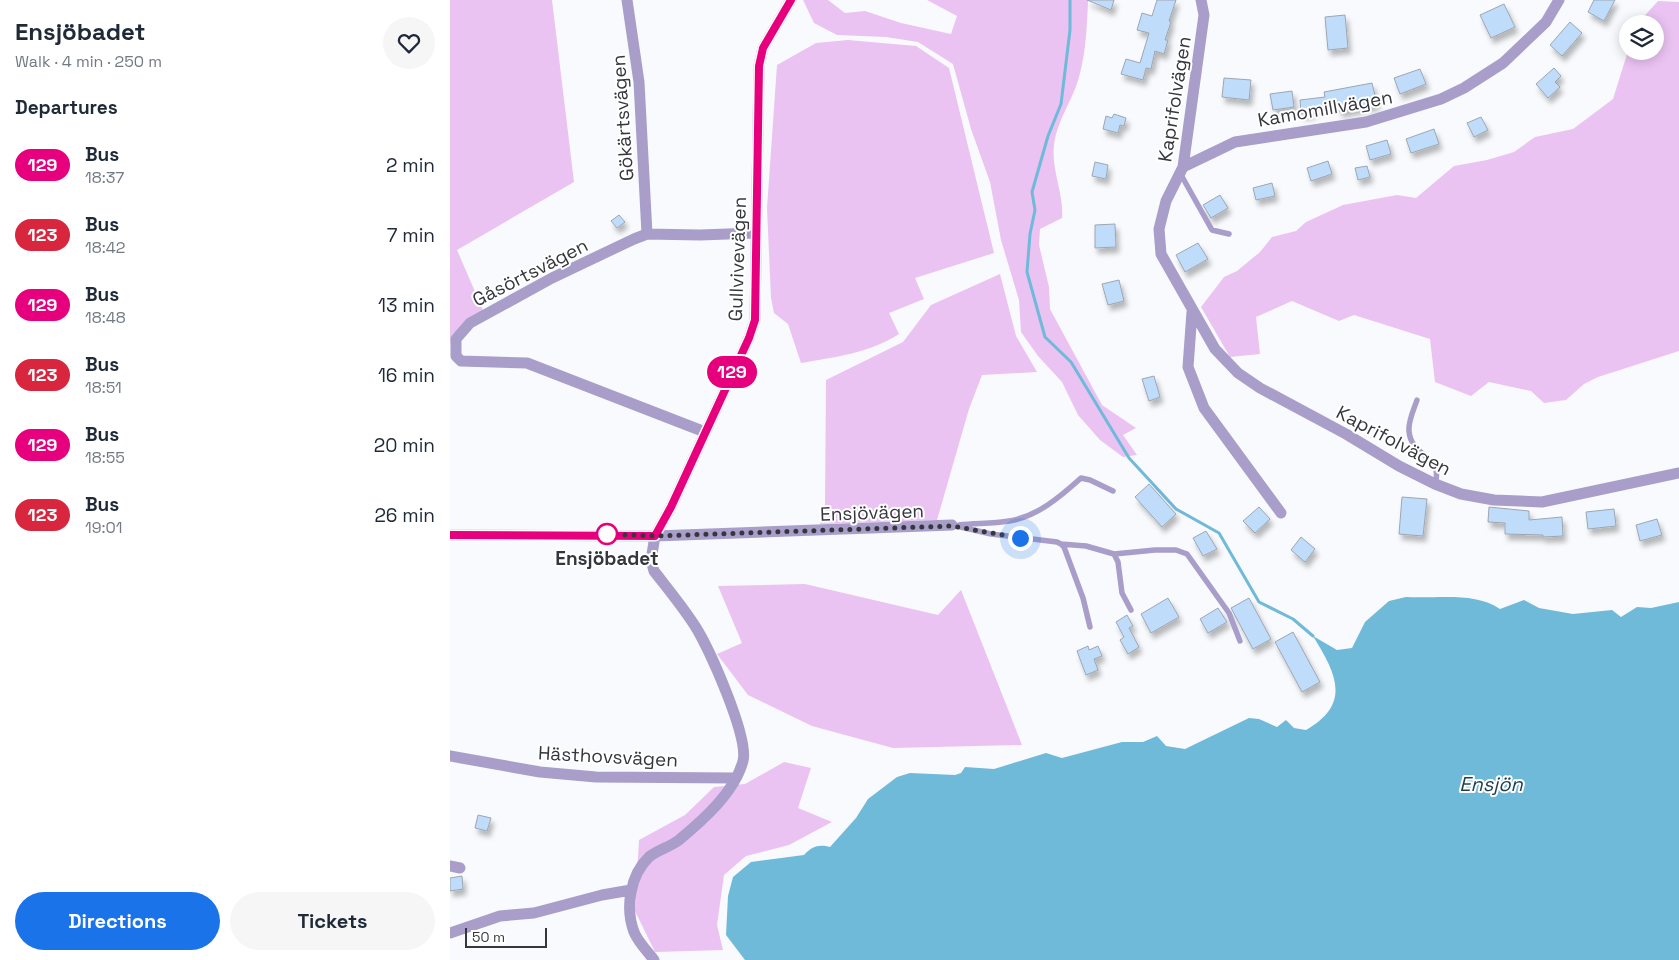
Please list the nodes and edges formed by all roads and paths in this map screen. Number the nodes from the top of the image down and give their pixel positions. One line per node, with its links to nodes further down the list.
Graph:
1 (627, 0): 7 (street, Gökärtsvägen)
2 (791, 0): 6 (street, Gullvivevägen)
3 (1201, 0): 5 (street, Kaprifolvägen)
4 (1559, 0): 5 (street, Kamomillvägen)
5 (1182, 170): 8 (lane); 9 (street, Kaprifolvägen)
6 (755, 233): 7 (street, Gåsörtsvägen); 11 (street, Gullvivevägen)
7 (647, 234): 11 (street, Gåsörtsvägen)
8 (1229, 234)
9 (1192, 312): 13 (street, Kaprifolvägen); 15 (street)
10 (1417, 400): 13 (lane)
11 (706, 432): 18 (street, Gullvivevägen)
12 (1679, 473): 13 (street, Kaprifolvägen)
13 (1435, 484)
14 (1114, 491): 16 (lane)
15 (1281, 513)
16 (952, 526): 18 (street, Ensjövägen); 19 (lane, Ensjövägen)
17 (450, 535): 18 (street, Ensjövägen)
18 (655, 536): 25 (street)
19 (1061, 544): 20 (lane, Ensjövägen); 22 (lane)
20 (1114, 554): 21 (lane); 23 (lane, Ensjövägen)
21 (1131, 610)
22 (1090, 627)
23 (1240, 642)
24 (450, 756): 25 (street, Hästhovsvägen)
25 (735, 778): 26 (street)
26 (632, 890): 27 (street); 28 (street)
27 (450, 933)
28 (654, 960)

